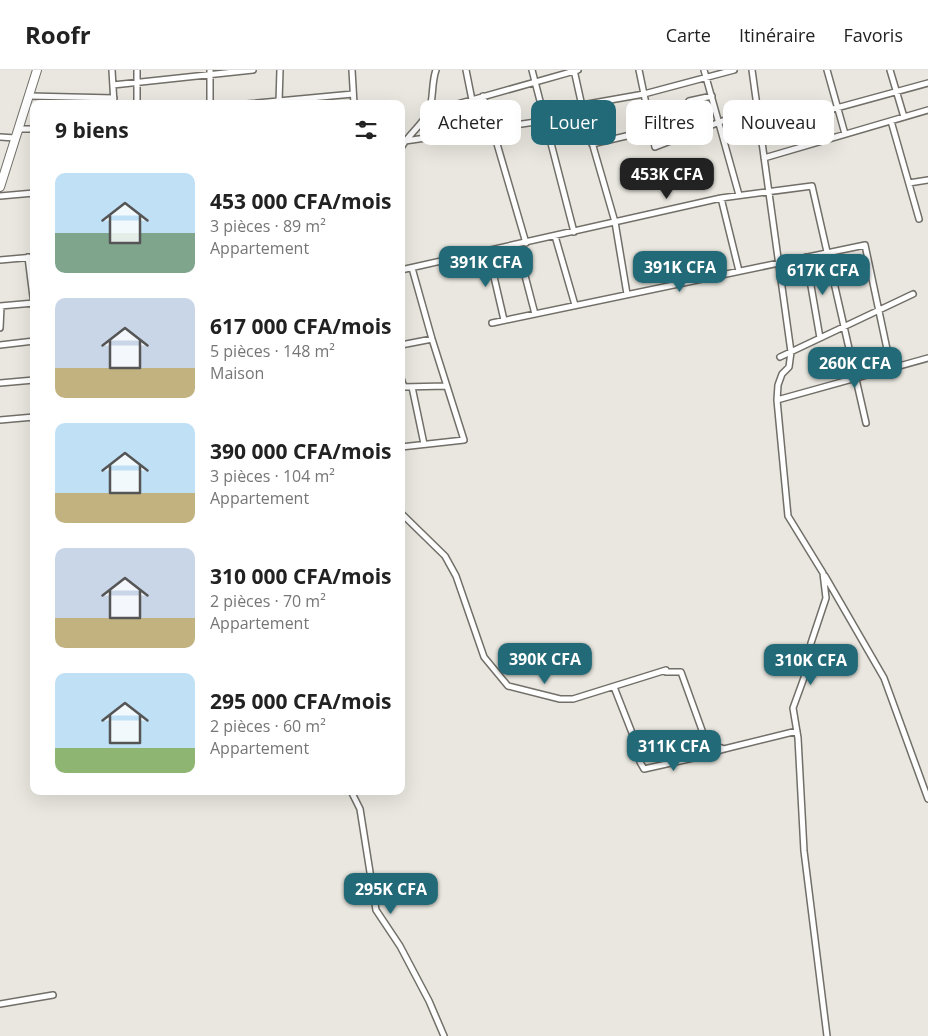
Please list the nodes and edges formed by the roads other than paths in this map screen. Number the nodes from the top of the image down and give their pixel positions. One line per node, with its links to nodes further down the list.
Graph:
1 (37, 70): 26 (street)
2 (112, 70): 22 (street)
3 (137, 70): 19 (street)
4 (253, 70): 17 (street)
5 (280, 70): 33 (street)
6 (352, 70): 24 (street)
7 (436, 70): 36 (street)
8 (466, 70): 37 (street)
9 (532, 70): 20 (street)
10 (575, 70): 20 (street); 40 (street)
11 (639, 70): 25 (street)
12 (704, 70): 18 (street)
13 (734, 70): 18 (street)
14 (752, 70): 44 (street)
15 (827, 70): 45 (street)
16 (890, 70): 23 (street)
17 (210, 72): 19 (street); 32 (street)
18 (707, 79): 25 (street); 28 (street)
19 (137, 82): 22 (street); 31 (street)
20 (535, 82): 27 (street); 39 (street)
21 (928, 83): 23 (street)
22 (113, 85): 30 (street)
23 (897, 92): 45 (street); 48 (street)
24 (353, 94): 34 (street); 35 (street)
25 (644, 94): 41 (street); 42 (street)
26 (29, 96): 29 (street); 54 (street)
27 (483, 96): 37 (street); 38 (street)
28 (712, 96): 43 (street); 51 (street)
29 (97, 100)
30 (114, 100)
31 (137, 100)
32 (210, 100)
33 (279, 100)
34 (298, 100)
35 (354, 100)
36 (431, 100)
37 (472, 100)
38 (484, 100)
39 (540, 100)
40 (581, 100)
41 (610, 100)
42 (645, 100)
43 (694, 100)
44 (755, 100)
45 (837, 108): 46 (street); 56 (street)
46 (834, 109)
47 (928, 110): 48 (street)
48 (904, 117): 50 (street)
49 (723, 120): 51 (street)
50 (891, 121): 56 (street); 68 (street)
51 (719, 122): 53 (street); 73 (street)
52 (420, 123): 60 (street)
53 (713, 124)
54 (19, 129): 55 (street); 58 (street)
55 (30, 129)
56 (845, 134): 65 (street)
57 (0, 137): 58 (street)
58 (15, 138): 66 (street)
59 (420, 139): 60 (street)
60 (405, 141)
61 (498, 145): 79 (street)
62 (551, 145): 77 (street)
63 (592, 145): 76 (street)
64 (762, 145): 65 (street)
65 (764, 158): 70 (street)
66 (2, 174): 69 (street)
67 (928, 180): 68 (street)
68 (909, 183): 75 (street)
69 (0, 187)
70 (769, 192): 73 (street); 82 (street); 86 (street)
71 (30, 193): 72 (street)
72 (0, 196)
73 (739, 196): 74 (street)
74 (721, 198): 76 (street); 89 (street)
75 (919, 219)
76 (615, 222): 77 (street); 90 (street)
77 (574, 232): 78 (street)
78 (555, 236): 79 (street); 93 (street)
79 (526, 242): 80 (street)
80 (517, 245): 81 (street); 96 (street)
81 (488, 251): 87 (street); 97 (street)
82 (827, 253): 84 (street); 95 (street); 99 (street)
83 (30, 257): 85 (street)
84 (806, 257): 86 (street); 101 (street)
85 (0, 260)
86 (778, 263): 89 (street); 106 (street)
87 (412, 268): 88 (street); 102 (street)
88 (405, 269)
89 (739, 271): 90 (street)
90 (627, 294): 93 (street)
91 (913, 294): 95 (street)
92 (30, 304): 94 (street)
93 (575, 305): 96 (street)
94 (1, 306): 100 (street)
95 (879, 310): 99 (street); 109 (street)
96 (535, 314): 97 (street)
97 (504, 320): 98 (street)
98 (492, 322)
99 (844, 327): 101 (street); 110 (street)
100 (0, 328)
101 (820, 338): 106 (street)
102 (432, 340): 104 (street); 113 (street)
103 (30, 341): 105 (street)
104 (405, 344)
105 (0, 345)
106 (791, 352): 107 (street); 116 (street)
107 (780, 357)
108 (928, 358): 109 (street)
109 (891, 368): 110 (street)
110 (856, 378): 116 (street); 119 (street)
111 (30, 380): 112 (street)
112 (0, 383)
113 (447, 386): 115 (street); 120 (street)
114 (405, 387): 115 (street)
115 (412, 387): 120 (street)
116 (777, 400): 123 (street)
117 (30, 417): 118 (street)
118 (0, 420)
119 (866, 423)
120 (424, 444): 121 (street)
121 (405, 446)
122 (405, 517): 124 (street)
123 (823, 574): 125 (street); 128 (street)
124 (614, 687): 126 (street); 126 (street)
125 (797, 730): 126 (street); 132 (street)
126 (724, 749)
127 (353, 795): 131 (street)
128 (928, 799)
129 (53, 996): 130 (street)
130 (0, 1004)
131 (444, 1036)
132 (827, 1036)

